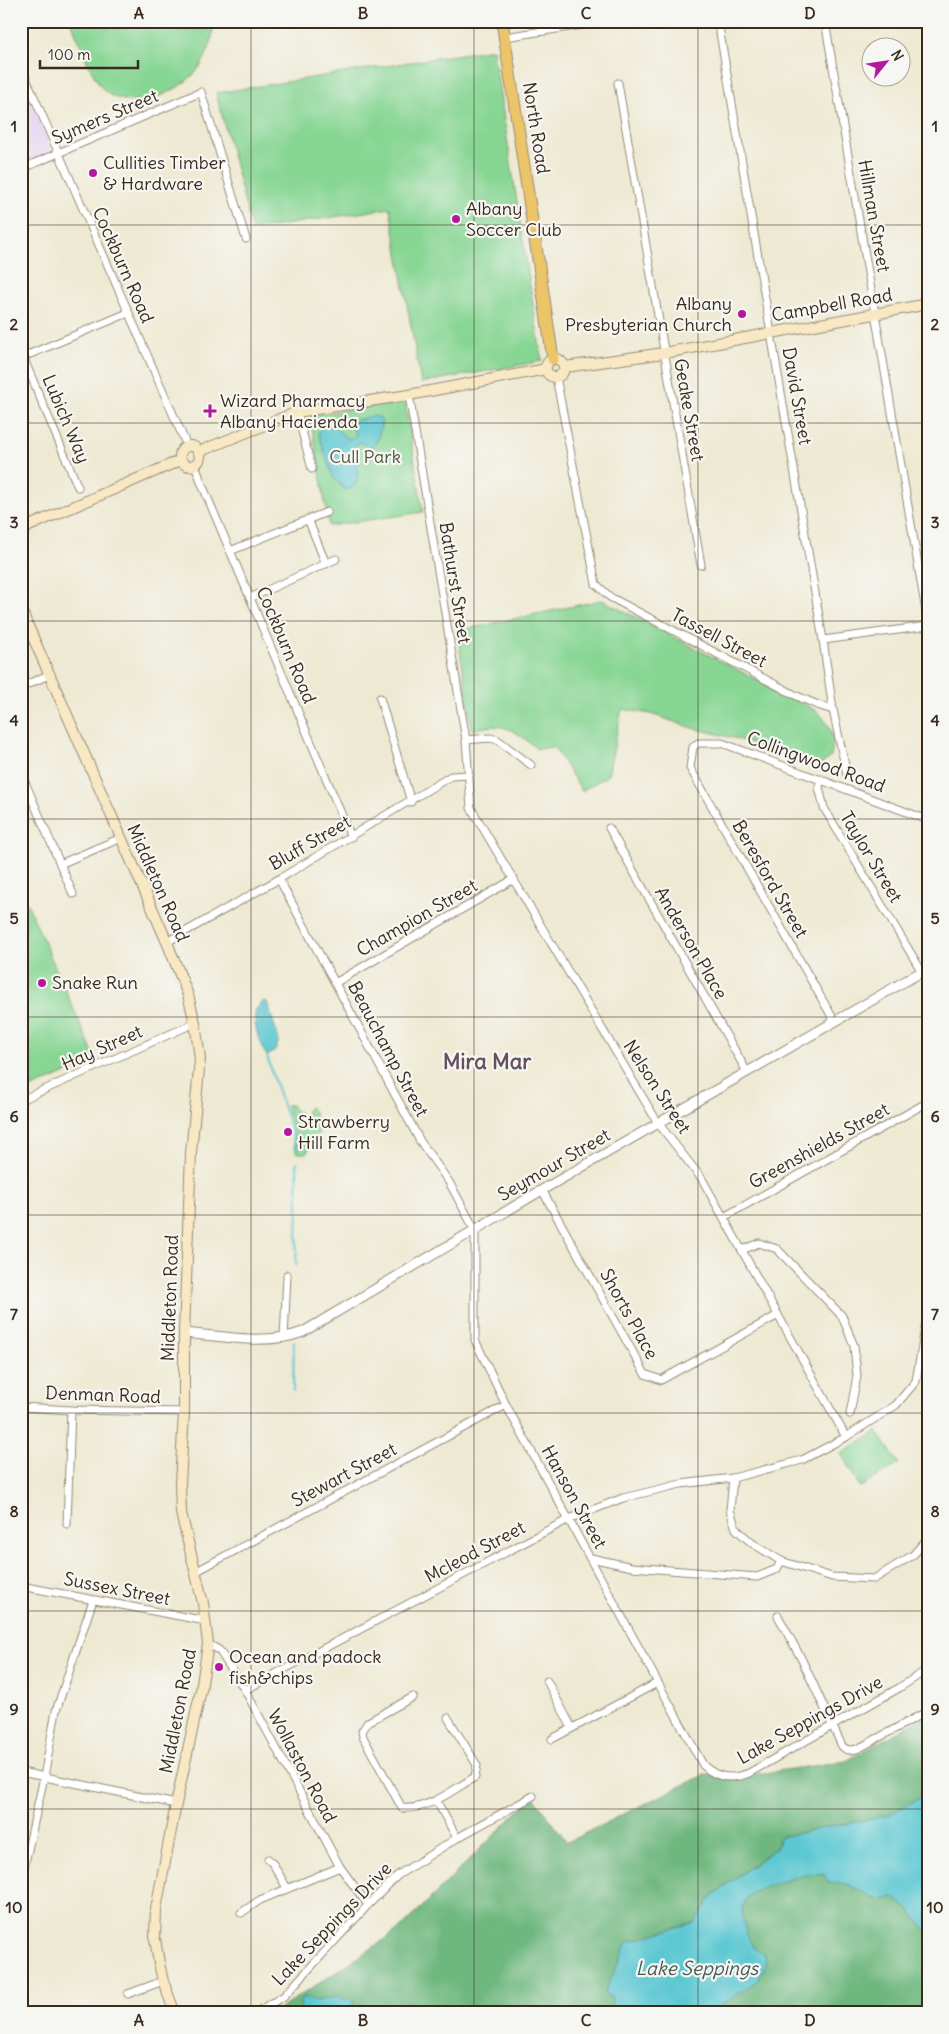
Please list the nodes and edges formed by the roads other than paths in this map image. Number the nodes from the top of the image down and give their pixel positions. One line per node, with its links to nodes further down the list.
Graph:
1 (502, 21): 5 (main road, North Road)
2 (608, 21): 5 (street)
3 (718, 21): 14 (street, David Street)
4 (826, 21): 13 (street, Hillman Street)
5 (505, 37): 16 (main road, North Road)
6 (21, 67): 8 (street, Cockburn Road)
7 (618, 83): 15 (street, Geake Street)
8 (58, 154): 9 (street, Symers Street); 10 (street, Symers Street); 12 (street, Cockburn Road)
9 (21, 169)
10 (246, 239)
11 (928, 304): 13 (main road, Campbell Road)
12 (128, 313): 22 (street, Cockburn Road); 27 (street, Lubich Way)
13 (876, 314): 14 (main road, Campbell Road); 37 (street, Hillman Street)
14 (771, 332): 15 (main road, Campbell Road); 38 (street, David Street)
15 (664, 353): 17 (main road, Campbell Road); 34 (street, Geake Street)
16 (553, 359): 17 (main road); 18 (main road)
17 (565, 367): 19 (main road)
18 (546, 369): 19 (main road); 20 (main road)
19 (556, 377): 42 (street, Tassell Street)
20 (409, 395): 21 (main road); 43 (street, Bathurst Street)
21 (297, 412): 23 (main road); 26 (street)
22 (187, 446): 23 (main road); 24 (main road)
23 (198, 452): 25 (main road)
24 (181, 460): 25 (main road); 30 (main road)
25 (195, 464): 31 (street, Cockburn Road)
26 (312, 470)
27 (78, 487)
28 (327, 512): 29 (street)
29 (308, 519): 31 (street); 33 (street)
30 (24, 529)
31 (230, 551): 35 (street, Cockburn Road)
32 (336, 559): 33 (street)
33 (326, 564): 35 (street)
34 (701, 564)
35 (250, 598): 53 (street, Cockburn Road)
36 (21, 610): 39 (main road, Middleton Road)
37 (928, 624): 38 (street)
38 (823, 640): 42 (street, David Street)
39 (51, 674): 40 (street); 54 (main road, Middleton Road)
40 (21, 687)
41 (380, 698): 50 (street)
42 (833, 710): 48 (street, David Street)
43 (466, 740): 45 (street); 47 (street, Bathurst Street)
44 (693, 748): 49 (street, Collingwood Road); 62 (street, Beresford Street)
45 (531, 765)
46 (21, 773): 55 (street)
47 (469, 775): 50 (street, Bluff Street); 57 (street, Nelson Street)
48 (847, 775)
49 (821, 779): 51 (street, Collingwood Road); 60 (street, Taylor Street)
50 (411, 802): 53 (street, Bluff Street)
51 (928, 820)
52 (608, 828): 64 (street, Anderson Place)
53 (350, 837): 56 (street, Bluff Street)
54 (121, 838): 55 (street); 59 (main road, Middleton Road)
55 (60, 864): 58 (street)
56 (279, 879): 59 (street, Bluff Street); 61 (street, Beauchamp Street)
57 (514, 880): 61 (street, Champion Street); 67 (street, Nelson Street)
58 (73, 894)
59 (167, 942): 63 (main road, Middleton Road)
60 (925, 970): 62 (street, Seymour Street)
61 (335, 983): 70 (street, Beauchamp Street)
62 (835, 1022): 64 (street, Seymour Street)
63 (195, 1023): 65 (street, Hay Street); 75 (main road, Middleton Road)
64 (747, 1072): 67 (street, Seymour Street)
65 (21, 1100)
66 (928, 1102): 69 (street, Greenshields Street)
67 (658, 1124): 68 (street, Seymour Street); 69 (street, Nelson Street)
68 (542, 1190): 70 (street, Seymour Street); 74 (street, Shorts Place)
69 (724, 1217): 71 (street, Nelson Street)
70 (476, 1230): 76 (street, Seymour Street); 77 (street, Hanson Street)
71 (742, 1250): 74 (street, Nelson Street); 81 (street)
72 (287, 1275): 76 (street)
73 (928, 1311): 82 (street, Mcleod Street)
74 (778, 1315): 82 (street, Nelson Street)
75 (184, 1333): 76 (street, Seymour Street); 80 (main road, Middleton Road)
76 (284, 1338)
77 (506, 1405): 84 (street, Hanson Street); 89 (street, Stewart Street)
78 (21, 1407): 79 (street, Denman Road)
79 (71, 1410): 80 (street, Denman Road); 85 (street)
80 (184, 1412): 89 (main road, Middleton Road)
81 (850, 1414)
82 (846, 1437): 83 (street, Mcleod Street)
83 (733, 1478): 84 (street, Mcleod Street); 88 (street)
84 (569, 1519): 87 (street, Hanson Street); 98 (street, Mcleod Street)
85 (67, 1524)
86 (928, 1538): 88 (street)
87 (591, 1558): 88 (street); 97 (street, Hanson Street)
88 (781, 1560)
89 (197, 1571): 93 (main road, Middleton Road)
90 (21, 1586): 91 (street, Sussex Street)
91 (93, 1600): 93 (street, Sussex Street); 107 (street)
92 (778, 1616): 102 (street)
93 (206, 1621): 94 (main road, Middleton Road)
94 (208, 1644): 98 (street, Wollaston Road); 110 (main road, Middleton Road)
95 (928, 1668): 102 (street, Lake Seppings Drive)
96 (547, 1681): 103 (street)
97 (657, 1683): 103 (street); 105 (street, Hanson Street)
98 (245, 1690): 113 (street, Wollaston Road)
99 (412, 1697): 109 (street)
100 (928, 1710): 102 (street)
101 (448, 1718): 109 (street)
102 (832, 1726): 105 (street, Lake Seppings Drive)
103 (572, 1728): 104 (street)
104 (552, 1739)
105 (703, 1765)
106 (21, 1772): 107 (street)
107 (44, 1777): 110 (street); 114 (street)
108 (533, 1796): 111 (street, Lake Seppings Drive)
109 (436, 1800): 111 (street)
110 (176, 1804): 118 (main road, Middleton Road)
111 (457, 1838): 116 (street, Lake Seppings Drive)
112 (268, 1859): 115 (street)
113 (340, 1867): 115 (street); 116 (street, Wollaston Road)
114 (21, 1882)
115 (287, 1888): 117 (street)
116 (368, 1905): 121 (street, Lake Seppings Drive)
117 (241, 1913)
118 (163, 1981): 119 (street); 120 (main road, Middleton Road)
119 (128, 1994)
120 (175, 2013)
121 (255, 2013)

